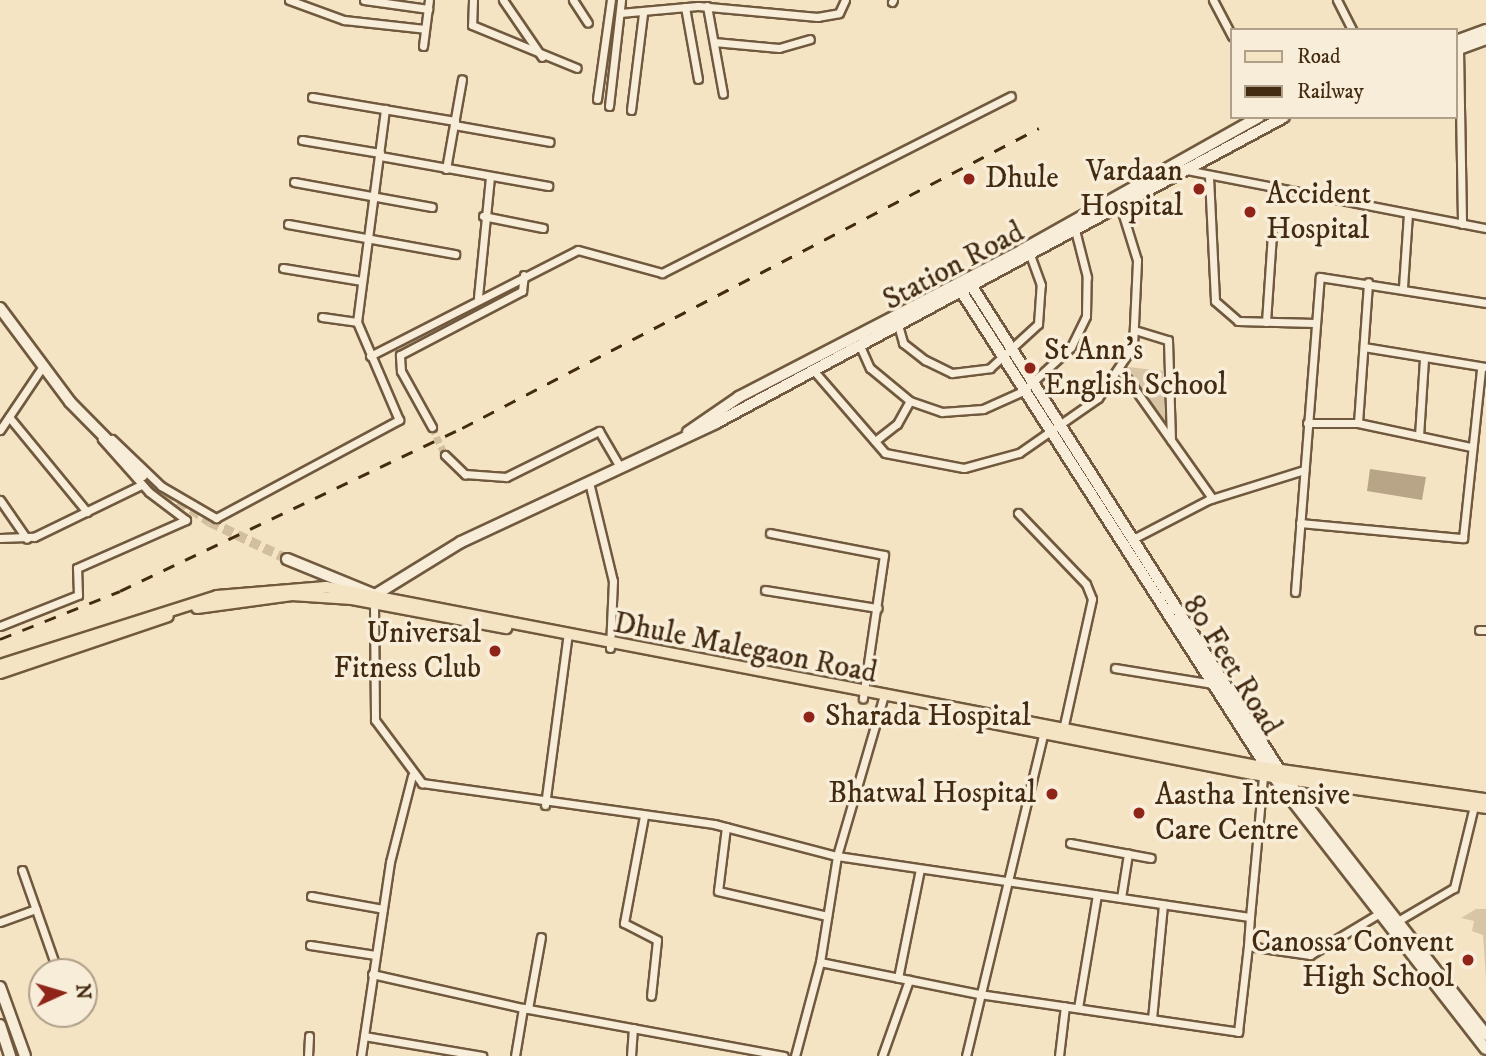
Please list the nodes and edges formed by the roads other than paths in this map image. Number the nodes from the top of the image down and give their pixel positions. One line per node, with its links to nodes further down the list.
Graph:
1 (289, 0): 18 (street)
2 (364, 0): 11 (street)
3 (473, 0): 27 (street)
4 (573, 0): 16 (street)
5 (611, 0): 35 (street)
6 (621, 0): 14 (street)
7 (845, 0): 12 (street)
8 (1213, 0): 20 (street)
9 (1337, 0): 17 (street)
10 (506, 1): 27 (street)
11 (428, 4): 18 (street)
12 (707, 6): 13 (street); 23 (street)
13 (685, 7): 15 (street); 30 (street)
14 (620, 13): 15 (street); 36 (street)
15 (643, 13): 38 (street)
16 (588, 23)
17 (1351, 28)
18 (425, 29): 25 (street)
19 (1486, 30): 24 (main road)
20 (1230, 32)
21 (810, 39): 23 (street)
22 (1486, 40): 26 (main road)
23 (714, 42): 32 (street)
24 (1458, 45)
25 (423, 46)
26 (1458, 46)
27 (543, 58): 28 (street)
28 (577, 68)
29 (462, 79): 41 (street)
30 (698, 79)
31 (1458, 82): 58 (street)
32 (723, 94)
33 (1011, 96): 67 (street)
34 (312, 97): 37 (street)
35 (597, 99)
36 (609, 106)
37 (385, 109): 41 (street); 44 (street)
38 (631, 110)
39 (1255, 119): 45 (main road, Station Road)
40 (1280, 119): 47 (main road, Station Road)
41 (454, 123): 43 (street); 46 (street)
42 (302, 140): 44 (street)
43 (550, 142)
44 (380, 155): 46 (street); 52 (street)
45 (1171, 167): 47 (street); 99 (main road, Station Road)
46 (446, 169): 48 (street)
47 (1184, 170): 49 (street); 53 (main road, Station Road)
48 (490, 177): 51 (street); 56 (street)
49 (1209, 177): 55 (street); 77 (street)
50 (294, 182): 52 (street)
51 (548, 186)
52 (374, 197): 54 (street); 63 (street)
53 (1120, 205): 61 (main road, Station Road); 80 (street)
54 (432, 207)
55 (1408, 214): 58 (street); 70 (street)
56 (483, 216): 59 (street); 72 (street)
57 (288, 224): 63 (street)
58 (1462, 224): 60 (street)
59 (544, 228)
60 (1486, 228)
61 (1074, 229): 65 (main road, Station Road); 90 (street)
62 (1272, 235): 77 (street)
63 (368, 239): 64 (street); 68 (street)
64 (455, 254)
65 (1030, 254): 71 (main road, Station Road); 84 (street)
66 (283, 268): 68 (street)
67 (524, 275): 72 (street); 96 (street)
68 (362, 281): 76 (street)
69 (1368, 282): 70 (street); 78 (street); 82 (street)
70 (1403, 287): 73 (street)
71 (966, 288): 79 (main road, Station Road); 84 (main road, 80 Feet Road)
72 (478, 297): 83 (street)
73 (1486, 303)
74 (0, 308): 86 (main road)
75 (323, 317): 76 (street)
76 (357, 322): 83 (street)
77 (1266, 322): 78 (street)
78 (1315, 323): 95 (street)
79 (898, 325): 81 (main road, Station Road); 84 (street)
80 (1138, 331): 89 (street); 102 (street)
81 (860, 346): 88 (main road, Station Road); 91 (street)
82 (1364, 347): 85 (street); 94 (street)
83 (370, 356): 93 (street)
84 (1007, 357): 90 (main road, 80 Feet Road)
85 (1424, 359): 87 (street); 100 (street)
86 (43, 366): 92 (street); 93 (main road)
87 (1483, 368): 103 (street)
88 (814, 370): 99 (main road, Station Road); 101 (street)
89 (1122, 371): 98 (street); 102 (street)
90 (1027, 389): 91 (street); 98 (main road, 80 Feet Road)
91 (910, 401): 101 (street)
92 (9, 417): 97 (street); 111 (street)
93 (89, 422): 107 (main road)
94 (1358, 423): 95 (street); 100 (street)
95 (1307, 424): 106 (street)
96 (432, 427)
97 (0, 430)
98 (1056, 432): 101 (street); 117 (main road, 80 Feet Road); 129 (main road, 80 Feet Road)
99 (682, 436): 105 (main road, Station Road)
100 (1419, 436): 103 (street)
101 (876, 441)
102 (1172, 443): 109 (street)
103 (1471, 447): 113 (street)
104 (445, 455): 105 (street)
105 (620, 467): 108 (main road, Station Road)
106 (1304, 470): 109 (street); 113 (street)
107 (142, 480): 111 (street); 123 (street)
108 (589, 482): 121 (main road, Station Road); 125 (street)
109 (1212, 498): 117 (street)
110 (0, 500): 116 (street)
111 (87, 512): 116 (street)
112 (1018, 513): 133 (street)
113 (1300, 523): 120 (street)
114 (770, 533): 122 (street)
115 (0, 538): 116 (street)
116 (27, 539)
117 (1131, 540): 136 (main road, 80 Feet Road)
118 (287, 559): 121 (main road)
119 (765, 590): 122 (street)
120 (1295, 592)
121 (374, 599): 124 (main road, Dhule Malegaon Road); 126 (main road, Dhule Malegaon Road); 128 (main road, Dhule Malegaon Road); 135 (street)
122 (878, 608): 130 (street)
123 (0, 626)
124 (567, 636): 125 (main road, Dhule Malegaon Road); 138 (street)
125 (611, 645): 130 (main road, Dhule Malegaon Road)
126 (0, 665)
127 (1115, 668): 129 (street)
128 (0, 673)
129 (1213, 684): 134 (main road, 80 Feet Road)
130 (864, 694): 131 (main road, Dhule Malegaon Road)
131 (883, 698): 132 (main road, Dhule Malegaon Road); 144 (street)
132 (1044, 730): 133 (main road); 134 (main road, Dhule Malegaon Road); 148 (street)
133 (1063, 730): 134 (main road)
134 (1265, 772): 136 (main road, Dhule Malegaon Road); 157 (street)
135 (412, 776): 138 (street); 154 (street)
136 (1281, 776): 137 (main road); 139 (main road, Dhule Malegaon Road); 155 (main road, 80 Feet Road); 159 (main road, 80 Feet Road)
137 (1486, 799)
138 (545, 805): 140 (street)
139 (1483, 807): 159 (street)
140 (645, 816): 141 (street); 171 (street)
141 (726, 827): 144 (street); 156 (street)
142 (1070, 843): 143 (street)
143 (1128, 854): 145 (street); 151 (street)
144 (837, 856): 146 (street); 156 (street)
145 (1151, 859)
146 (920, 869): 148 (street); 167 (street)
147 (22, 870): 153 (street)
148 (1006, 882): 149 (street); 170 (street)
149 (1097, 895): 151 (street); 173 (street)
150 (311, 896): 154 (street)
151 (1121, 898): 152 (street)
152 (1163, 905): 157 (street); 176 (street)
153 (36, 909): 158 (street); 164 (street)
154 (383, 909): 163 (street)
155 (1380, 912): 162 (street); 182 (main road, 80 Feet Road)
156 (827, 916): 165 (street)
157 (1250, 917): 162 (street)
158 (0, 922)
159 (1396, 922): 179 (main road, 80 Feet Road)
160 (541, 937): 174 (street)
161 (310, 945): 163 (street)
162 (1248, 946): 176 (street)
163 (375, 955): 166 (street)
164 (53, 958)
165 (820, 962): 167 (street); 191 (street)
166 (372, 974): 174 (street); 181 (street)
167 (898, 978): 168 (street)
168 (909, 980): 170 (street); 192 (street)
169 (0, 987): 175 (main road)
170 (979, 994): 172 (street); 193 (street)
171 (651, 996)
172 (1065, 1006): 173 (street); 194 (street)
173 (1078, 1008): 176 (street)
174 (526, 1009): 178 (street); 188 (street)
175 (5, 1016): 184 (main road)
176 (1152, 1019)
177 (0, 1025): 183 (main road)
178 (633, 1028): 189 (street); 190 (street)
179 (1486, 1035)
180 (309, 1036): 185 (street)
181 (364, 1036): 186 (street); 187 (street)
182 (1486, 1049)
183 (10, 1056)
184 (25, 1056)
185 (308, 1056)
186 (361, 1056)
187 (482, 1056)
188 (515, 1056)
189 (631, 1056)
190 (784, 1056)
191 (795, 1056)
192 (882, 1056)
193 (966, 1056)
194 (1059, 1056)

